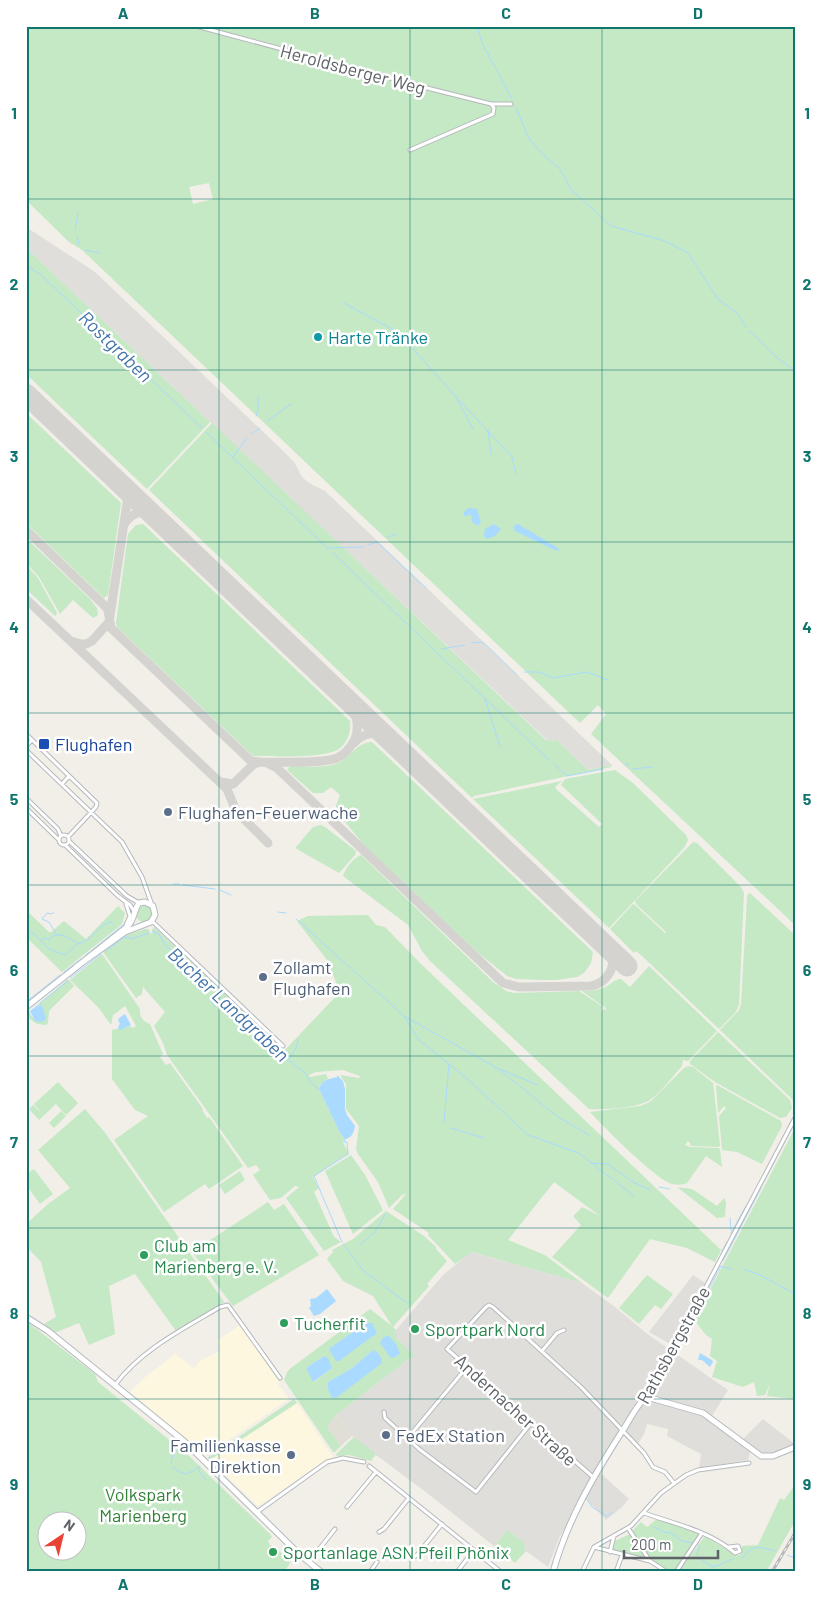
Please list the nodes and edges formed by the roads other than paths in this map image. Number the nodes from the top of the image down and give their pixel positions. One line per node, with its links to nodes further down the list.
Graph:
1 (196, 26): 2 (street, Heroldsberger Weg)
2 (491, 104): 3 (street, Heroldsberger Weg); 4 (street)
3 (511, 104)
4 (410, 150)
5 (26, 734): 6 (street)
6 (32, 740): 7 (street); 8 (street)
7 (26, 748): 9 (street)
8 (70, 776): 9 (street); 12 (street)
9 (62, 784): 12 (street)
10 (26, 798): 14 (street)
11 (26, 808): 14 (street)
12 (92, 812): 13 (street); 19 (street)
13 (68, 837): 14 (street); 15 (street)
14 (60, 838): 16 (street)
15 (69, 842): 16 (street); 18 (street)
16 (65, 845): 17 (street)
17 (124, 901): 20 (street); 22 (street)
18 (139, 904): 19 (main road); 20 (main road)
19 (152, 905): 21 (main road)
20 (134, 913): 21 (main road); 22 (main road)
21 (149, 922): 23 (main road); 25 (street)
22 (122, 932): 23 (main road)
23 (76, 967): 24 (main road)
24 (26, 1007)
25 (284, 1046)
26 (795, 1118): 33 (street, Rathsbergstraße)
27 (26, 1317): 32 (main road)
28 (564, 1330): 29 (street)
29 (542, 1351): 30 (street, Andernacher Straße); 36 (street, Andernacher Straße)
30 (467, 1367): 35 (street, Andernacher Straße); 37 (street)
31 (280, 1378): 32 (street)
32 (115, 1386): 47 (main road)
33 (646, 1398): 36 (main road, Rathsbergstraße); 38 (main road)
34 (384, 1412): 37 (street)
35 (531, 1423): 37 (street); 43 (street, Andernacher Straße)
36 (622, 1431): 43 (main road, Rathsbergstraße); 44 (street, Andernacher Straße)
37 (407, 1438)
38 (795, 1447)
39 (364, 1462): 47 (street)
40 (749, 1463): 44 (street)
41 (368, 1466): 42 (street)
42 (376, 1472): 45 (street); 46 (street)
43 (593, 1477): 68 (main road, Rathsbergstraße)
44 (674, 1483): 48 (street)
45 (409, 1498): 49 (street); 52 (street)
46 (347, 1507)
47 (256, 1512): 62 (main road)
48 (644, 1513): 50 (street); 53 (street)
49 (442, 1524): 57 (street); 60 (street)
50 (628, 1528): 54 (street); 61 (street)
51 (335, 1529): 62 (street)
52 (379, 1532)
53 (702, 1533): 56 (street); 72 (street)
54 (614, 1536): 55 (street); 58 (street)
55 (594, 1547): 58 (street); 69 (street)
56 (729, 1547)
57 (474, 1550): 66 (street); 67 (street)
58 (610, 1552): 59 (street)
59 (622, 1555): 61 (street); 70 (street)
60 (412, 1558)
61 (650, 1561): 71 (street)
62 (309, 1562): 64 (main road)
63 (377, 1562): 65 (street)
64 (321, 1572)
65 (370, 1572)
66 (457, 1572)
67 (501, 1572)
68 (553, 1572)
69 (582, 1572)
70 (616, 1572)
71 (667, 1572)
72 (676, 1572)

